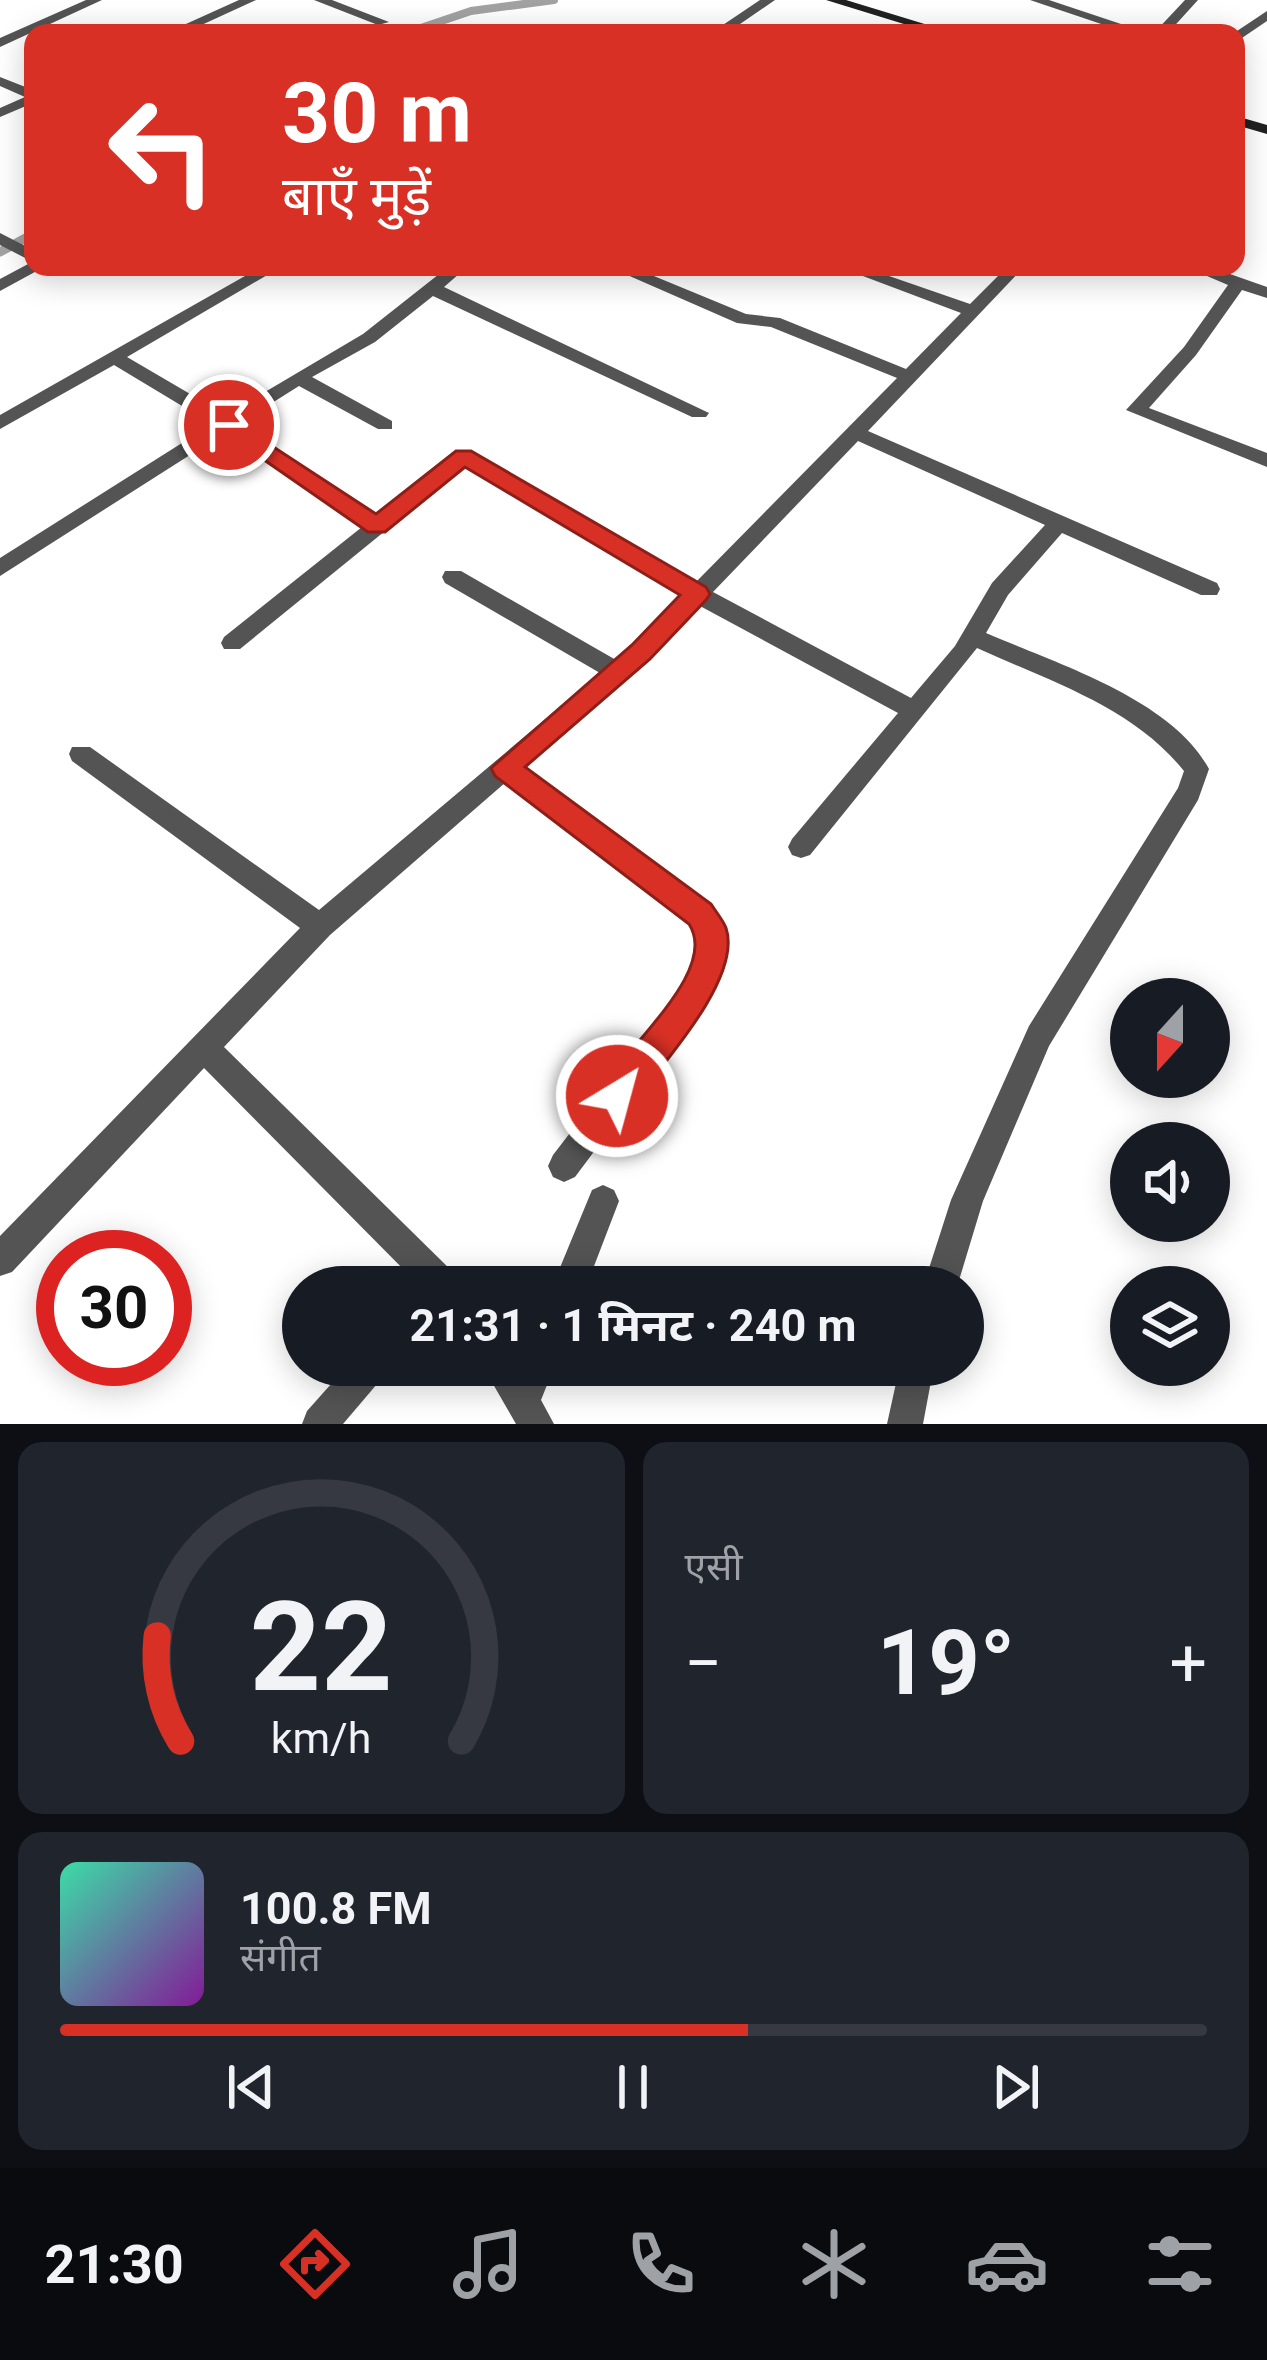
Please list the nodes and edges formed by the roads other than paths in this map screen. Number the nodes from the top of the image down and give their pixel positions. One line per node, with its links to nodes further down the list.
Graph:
1 (96, 0): 9 (street)
2 (250, 0): 10 (street)
3 (320, 0): 8 (street)
4 (769, 0): 11 (street)
5 (832, 0): 12 (street)
6 (1036, 0): 13 (street)
7 (1192, 0): 14 (street)
8 (383, 22)
9 (42, 24)
10 (194, 24)
11 (732, 24)
12 (916, 24)
13 (1112, 24)
14 (1169, 24)
15 (257, 276): 25 (street)
16 (446, 276): 22 (street)
17 (639, 276): 26 (street)
18 (873, 276): 24 (street)
19 (1007, 276): 24 (street)
20 (1219, 276): 21 (street)
21 (1238, 283): 23 (street); 33 (street)
22 (431, 288): 27 (street); 28 (street)
23 (1267, 293)
24 (972, 311): 26 (street)
25 (114, 357): 29 (street); 30 (street)
26 (908, 376): 32 (street)
27 (299, 378): 30 (street); 31 (street)
28 (699, 413)
29 (0, 423)
30 (229, 425): 35 (street); 36 (street)
31 (385, 425)
32 (854, 432): 34 (street); 39 (street)
33 (1267, 460)
34 (1059, 523): 38 (street); 40 (street)
35 (376, 526): 39 (street); 41 (street)
36 (0, 568)
37 (453, 577): 42 (street)
38 (1209, 589)
39 (697, 594): 42 (street); 43 (street)
40 (972, 636): 43 (street); 54 (street)
41 (232, 643)
42 (617, 672): 45 (street)
43 (915, 711): 46 (street)
44 (81, 754): 47 (street)
45 (505, 768): 47 (street); 49 (street)
46 (801, 847)
47 (320, 926): 48 (street)
48 (204, 1048): 51 (street); 52 (street)
49 (564, 1166)
50 (603, 1201): 53 (street)
51 (1, 1255)
52 (422, 1266)
53 (577, 1266)
54 (947, 1266)
55 (353, 1386): 59 (street)
56 (513, 1386): 58 (street)
57 (913, 1386): 60 (street)
58 (530, 1412)
59 (320, 1424)
60 (905, 1424)

